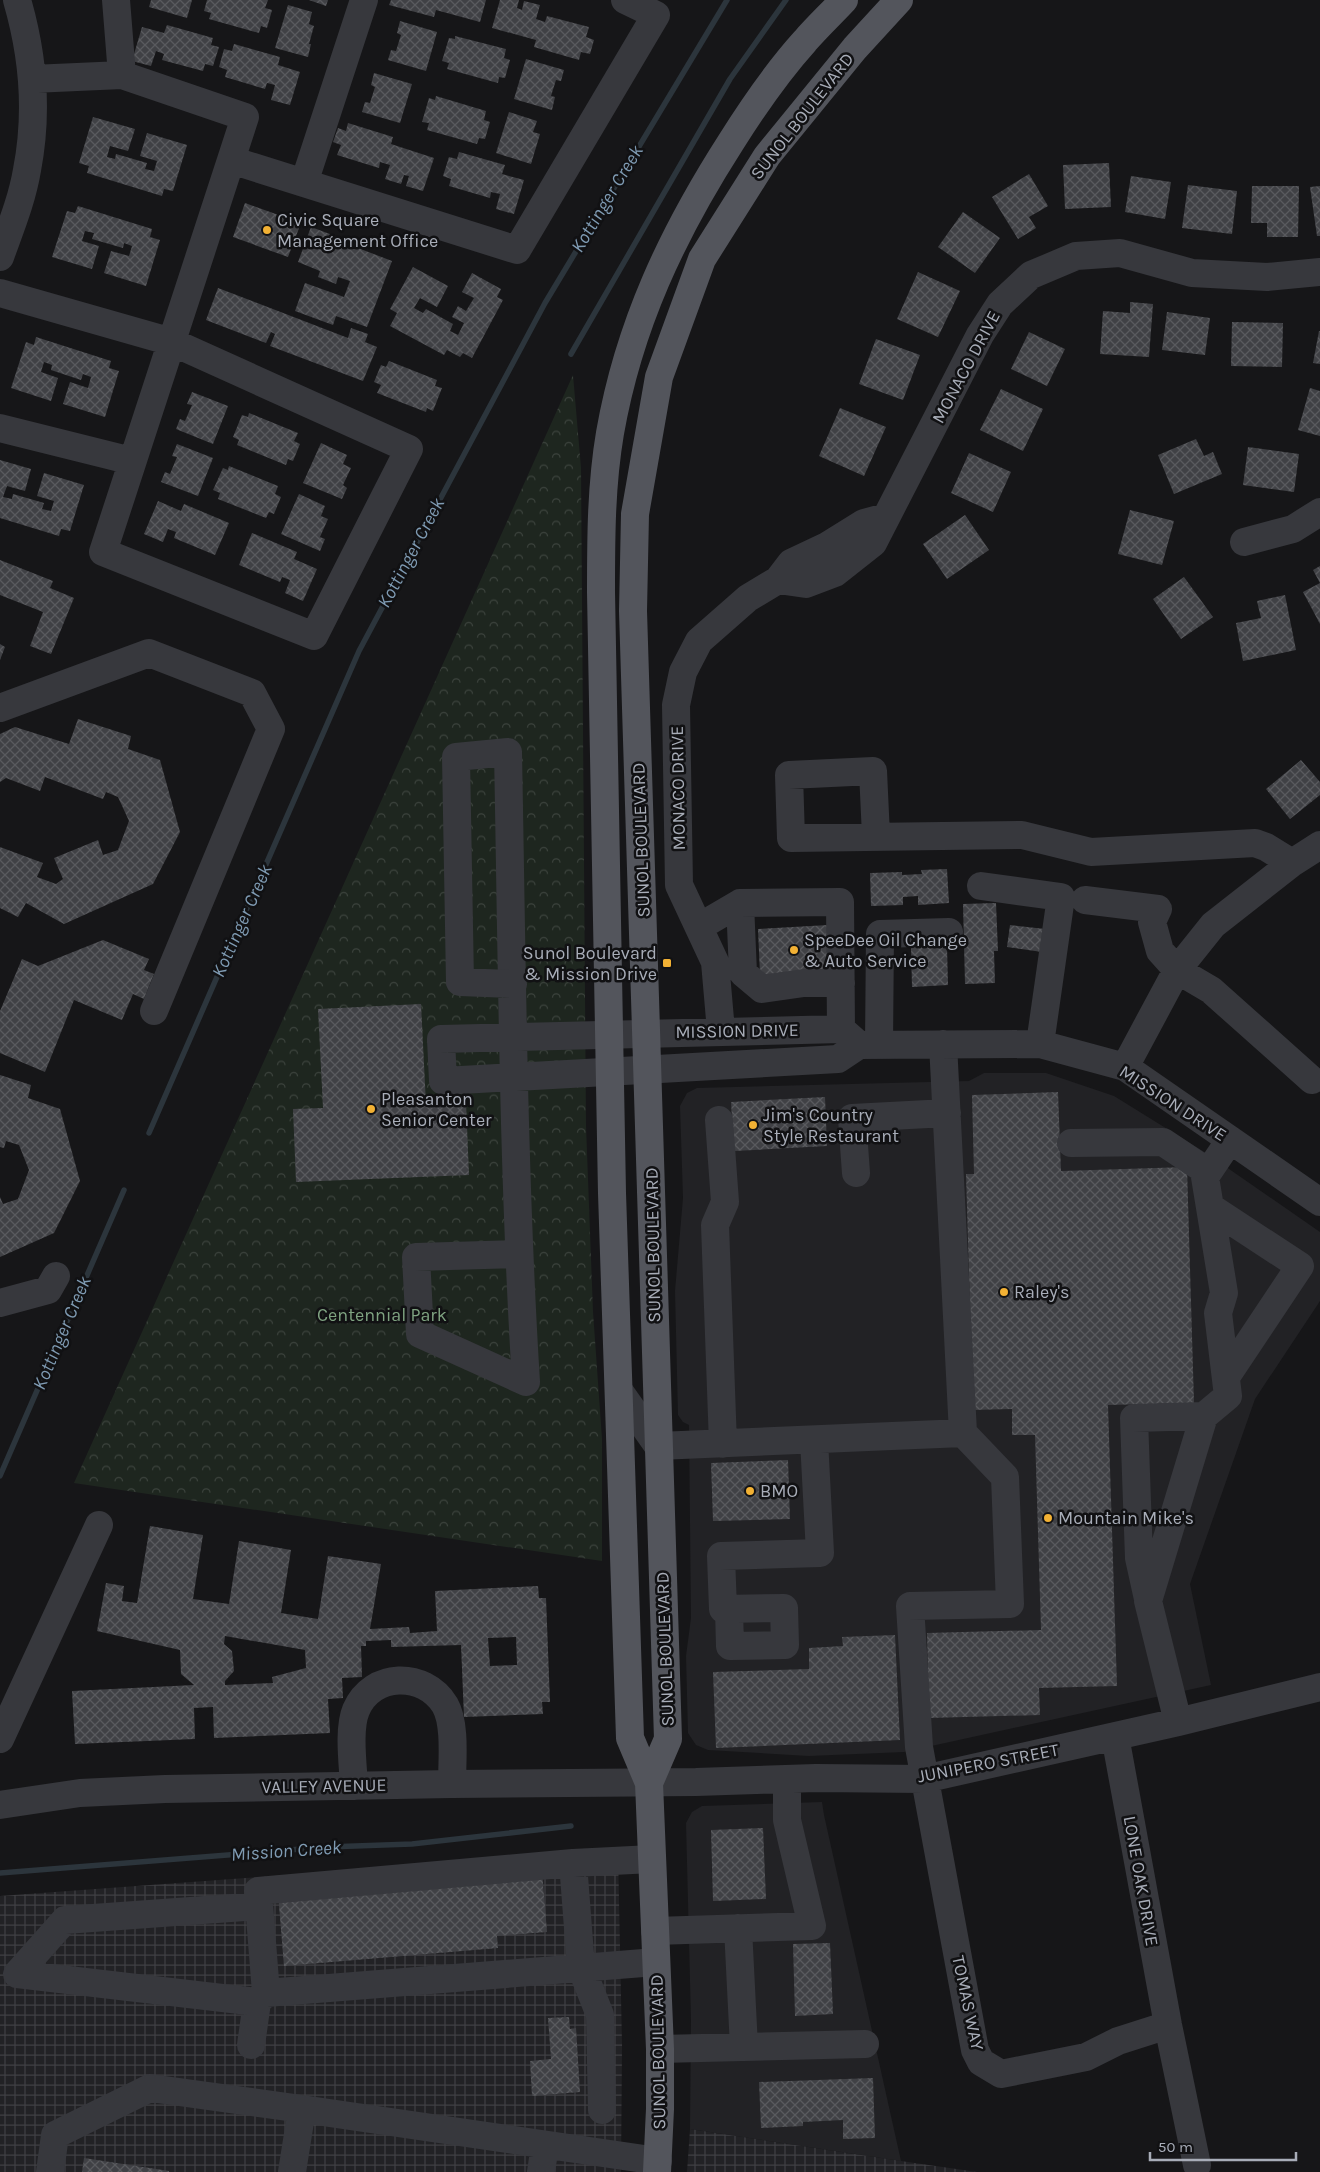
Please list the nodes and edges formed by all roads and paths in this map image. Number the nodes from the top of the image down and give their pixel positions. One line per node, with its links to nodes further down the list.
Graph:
1 (17, 0): 8 (street)
2 (116, 0): 7 (street)
3 (364, 0): 10 (street)
4 (625, 0): 10 (street)
5 (844, 0): 34 (main road, SUNOL BOULEVARD)
6 (899, 0): 33 (main road, SUNOL BOULEVARD)
7 (122, 75): 8 (street); 9 (street)
8 (32, 79): 11 (street)
9 (231, 160): 10 (street); 14 (street)
10 (304, 183)
11 (0, 257)
12 (1320, 272): 26 (street, MONACO DRIVE)
13 (0, 293): 14 (street)
14 (172, 342): 16 (street); 16 (street)
15 (0, 428): 16 (street)
16 (132, 461)
17 (1320, 512): 18 (street)
18 (1244, 542)
19 (0, 708): 31 (street)
20 (876, 836): 22 (street)
21 (1320, 845): 22 (street)
22 (1292, 863): 28 (street)
23 (981, 886): 38 (street)
24 (1085, 900): 28 (street)
25 (740, 903): 26 (street); 29 (street); 29 (street)
26 (699, 927): 32 (street, MONACO DRIVE)
27 (949, 932): 36 (street)
28 (1177, 970): 39 (street); 43 (street)
29 (841, 983): 36 (street)
30 (513, 984): 30 (street); 35 (street)
31 (154, 1011)
32 (721, 1032): 33 (street, MISSION DRIVE); 36 (street, MISSION DRIVE)
33 (647, 1033): 34 (street, MISSION DRIVE); 40 (main road, SUNOL BOULEVARD)
34 (609, 1034): 35 (street, MISSION DRIVE); 41 (main road, SUNOL BOULEVARD)
35 (514, 1037): 42 (street); 42 (street, MISSION DRIVE)
36 (860, 1039): 37 (street, MISSION DRIVE); 40 (street, MISSION DRIVE)
37 (943, 1044): 38 (street, MISSION DRIVE); 44 (street)
38 (1040, 1044): 39 (street, MISSION DRIVE)
39 (1125, 1067): 46 (street, MISSION DRIVE)
40 (648, 1069): 41 (street, MISSION DRIVE); 61 (main road, SUNOL BOULEVARD)
41 (610, 1071): 42 (street, MISSION DRIVE); 56 (main road, SUNOL BOULEVARD)
42 (515, 1076): 52 (street)
43 (1312, 1080)
44 (947, 1113): 49 (street); 58 (street)
45 (719, 1120): 60 (street)
46 (1230, 1140): 48 (street); 50 (street, MISSION DRIVE)
47 (1070, 1143): 48 (street)
48 (1208, 1172): 51 (street)
49 (856, 1173)
50 (1320, 1202)
51 (1210, 1207): 55 (street); 55 (street)
52 (518, 1254): 52 (street)
53 (56, 1276): 54 (street)
54 (0, 1303)
55 (1226, 1377): 57 (street)
56 (620, 1392): 61 (street); 71 (main road, SUNOL BOULEVARD)
57 (1204, 1416): 63 (street); 63 (street)
58 (963, 1433): 59 (street); 69 (street, TOMAS WAY)
59 (814, 1440): 60 (street); 64 (street)
60 (723, 1444): 61 (street)
61 (658, 1446): 71 (main road, SUNOL BOULEVARD)
62 (99, 1525): 68 (street)
63 (1148, 1601): 66 (street)
64 (729, 1609)
65 (1320, 1687): 66 (street, JUNIPERO STREET)
66 (1178, 1722): 67 (street, JUNIPERO STREET)
67 (1115, 1736): 69 (street, JUNIPERO STREET); 83 (street, LONE OAK DRIVE)
68 (0, 1739)
69 (924, 1779): 70 (street, JUNIPERO STREET); 83 (street, TOMAS WAY)
70 (787, 1780): 71 (street, JUNIPERO STREET); 78 (street)
71 (649, 1783): 72 (street, VALLEY AVENUE); 75 (main road, SUNOL BOULEVARD)
72 (452, 1784): 73 (street, VALLEY AVENUE); 73 (street)
73 (354, 1786): 74 (street, VALLEY AVENUE)
74 (1, 1800)
75 (652, 1859): 76 (street); 79 (main road, SUNOL BOULEVARD)
76 (573, 1863): 77 (street); 81 (street)
77 (259, 1906): 82 (street); 82 (street)
78 (738, 1928): 79 (street); 86 (street)
79 (655, 1931): 80 (main road, SUNOL BOULEVARD)
80 (656, 1962): 81 (street); 87 (main road, SUNOL BOULEVARD)
81 (580, 1967): 82 (street); 89 (street)
82 (262, 1997): 85 (street)
83 (1168, 2025): 91 (street, LONE OAK DRIVE)
84 (865, 2044): 86 (street)
85 (251, 2045)
86 (744, 2047): 87 (street)
87 (660, 2049): 92 (main road, SUNOL BOULEVARD)
88 (302, 2109): 90 (street); 93 (street); 94 (street)
89 (602, 2110)
90 (545, 2146): 92 (street); 95 (street)
91 (1197, 2164)
92 (657, 2167)
93 (50, 2172)
94 (292, 2172)
95 (541, 2172)

